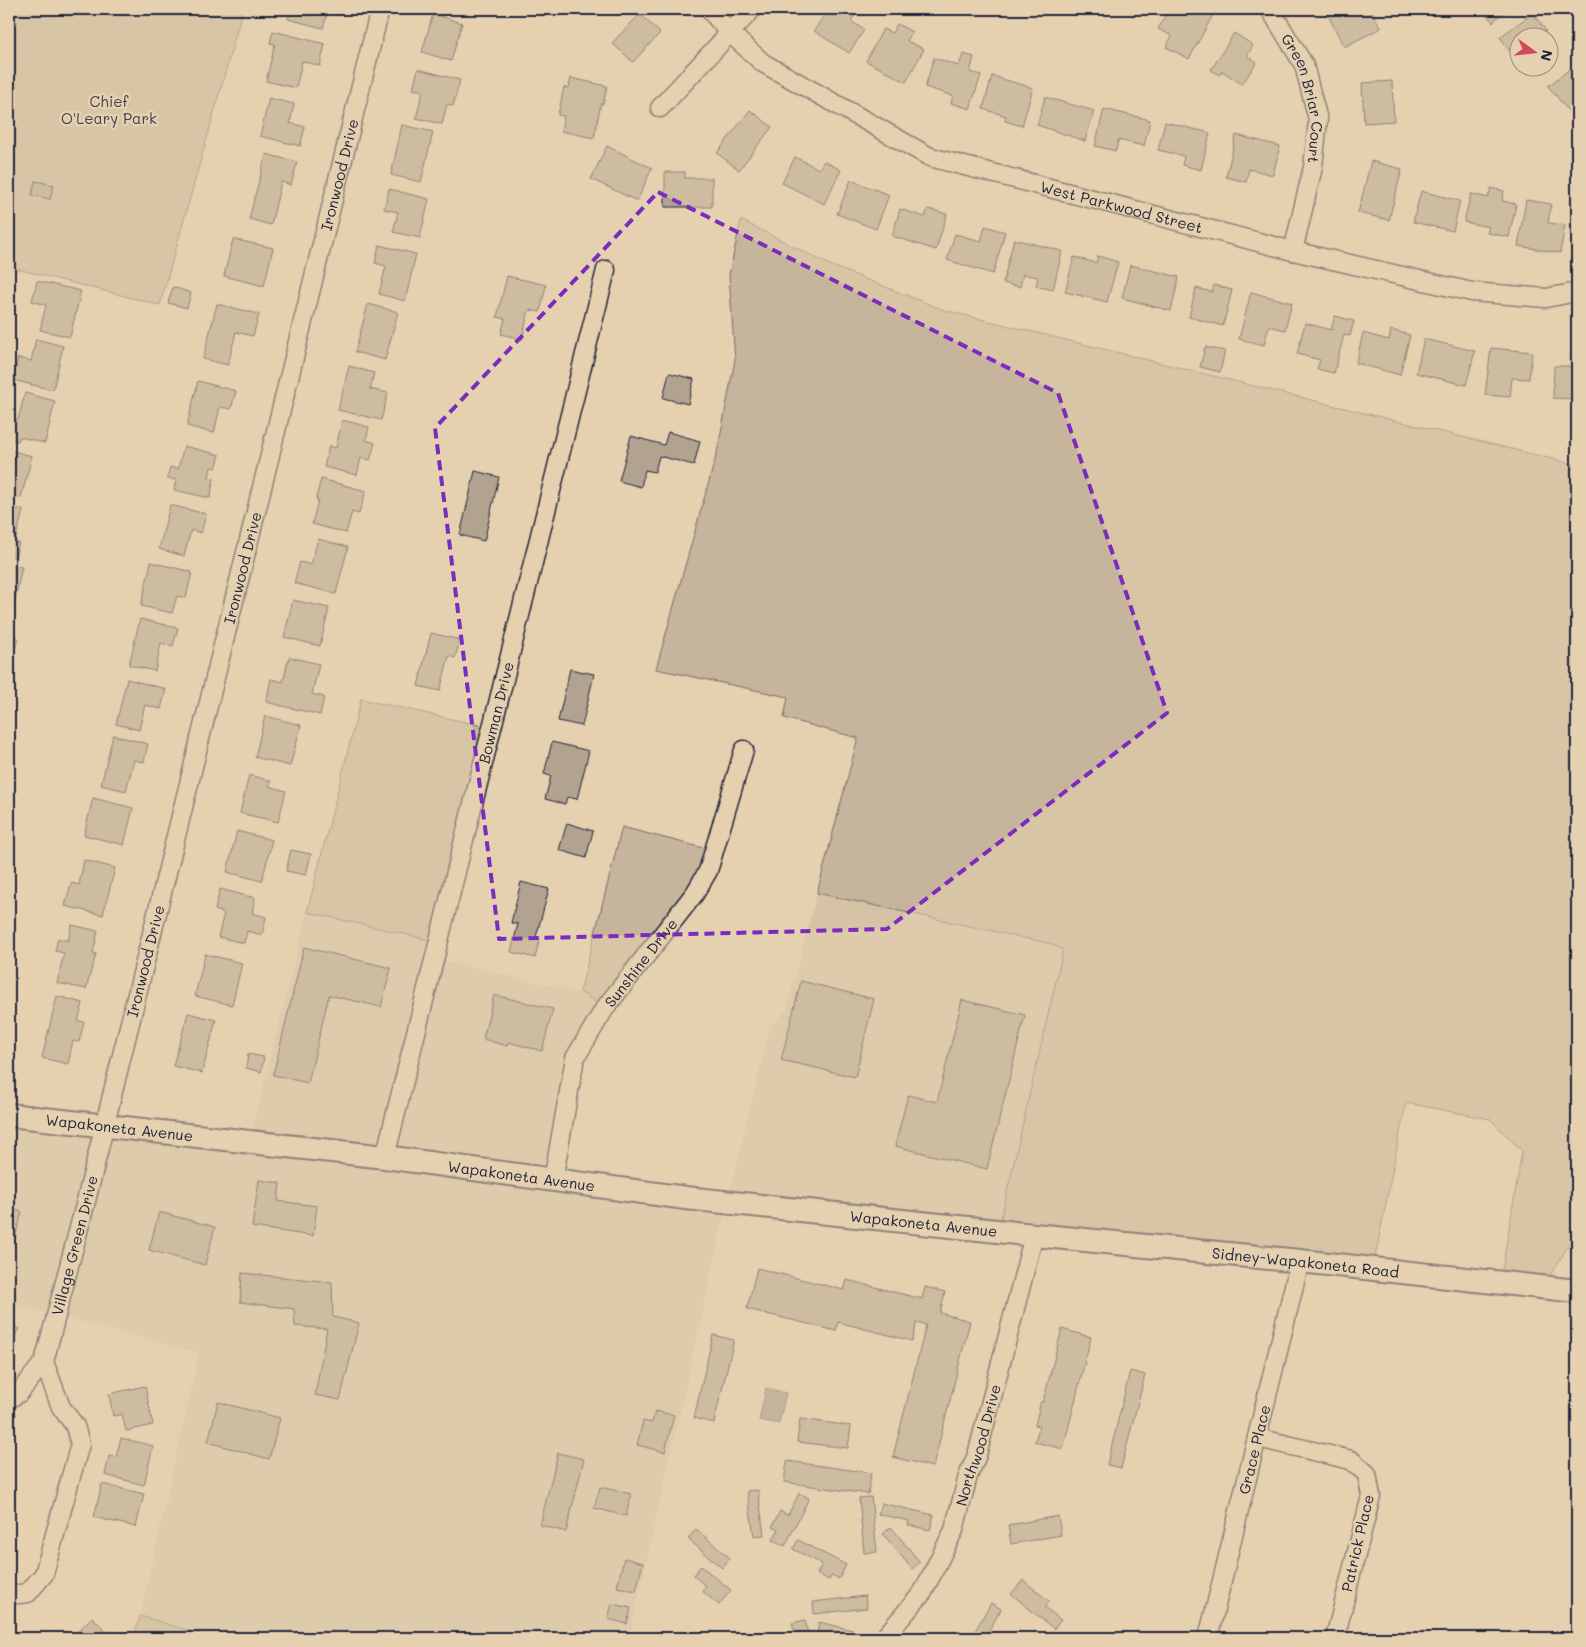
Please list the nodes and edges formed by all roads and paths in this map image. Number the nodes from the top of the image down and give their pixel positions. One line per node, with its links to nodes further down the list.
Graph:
1 (380, 9): 12 (street, Ironwood Drive)
2 (709, 9): 5 (street, West Parkwood Street)
3 (752, 9): 5 (street)
4 (1270, 9): 7 (street, Green Briar Court)
5 (730, 33): 6 (street); 7 (street, West Parkwood Street)
6 (660, 108)
7 (1293, 251): 9 (street, West Parkwood Street)
8 (606, 270): 13 (street, Bowman Drive)
9 (1577, 292)
10 (744, 750): 14 (street, Sunshine Drive)
11 (9, 1115): 12 (main road, Wapakoneta Avenue)
12 (104, 1126): 13 (main road, Wapakoneta Avenue); 18 (street, Village Green Drive)
13 (386, 1157): 14 (main road, Wapakoneta Avenue)
14 (553, 1180): 15 (main road, Wapakoneta Avenue)
15 (1034, 1235): 16 (main road, Sidney-Wapakoneta Road); 22 (street, Northwood Drive)
16 (1300, 1261): 17 (main road, Sidney-Wapakoneta Road); 20 (street, Grace Place)
17 (1577, 1291)
18 (44, 1362): 19 (street, Village Green Drive); 21 (street)
19 (9, 1399)
20 (1258, 1438): 23 (street, Grace Place); 24 (street, Patrick Place)
21 (9, 1595)
22 (884, 1638)
23 (1208, 1638)
24 (1335, 1638)

